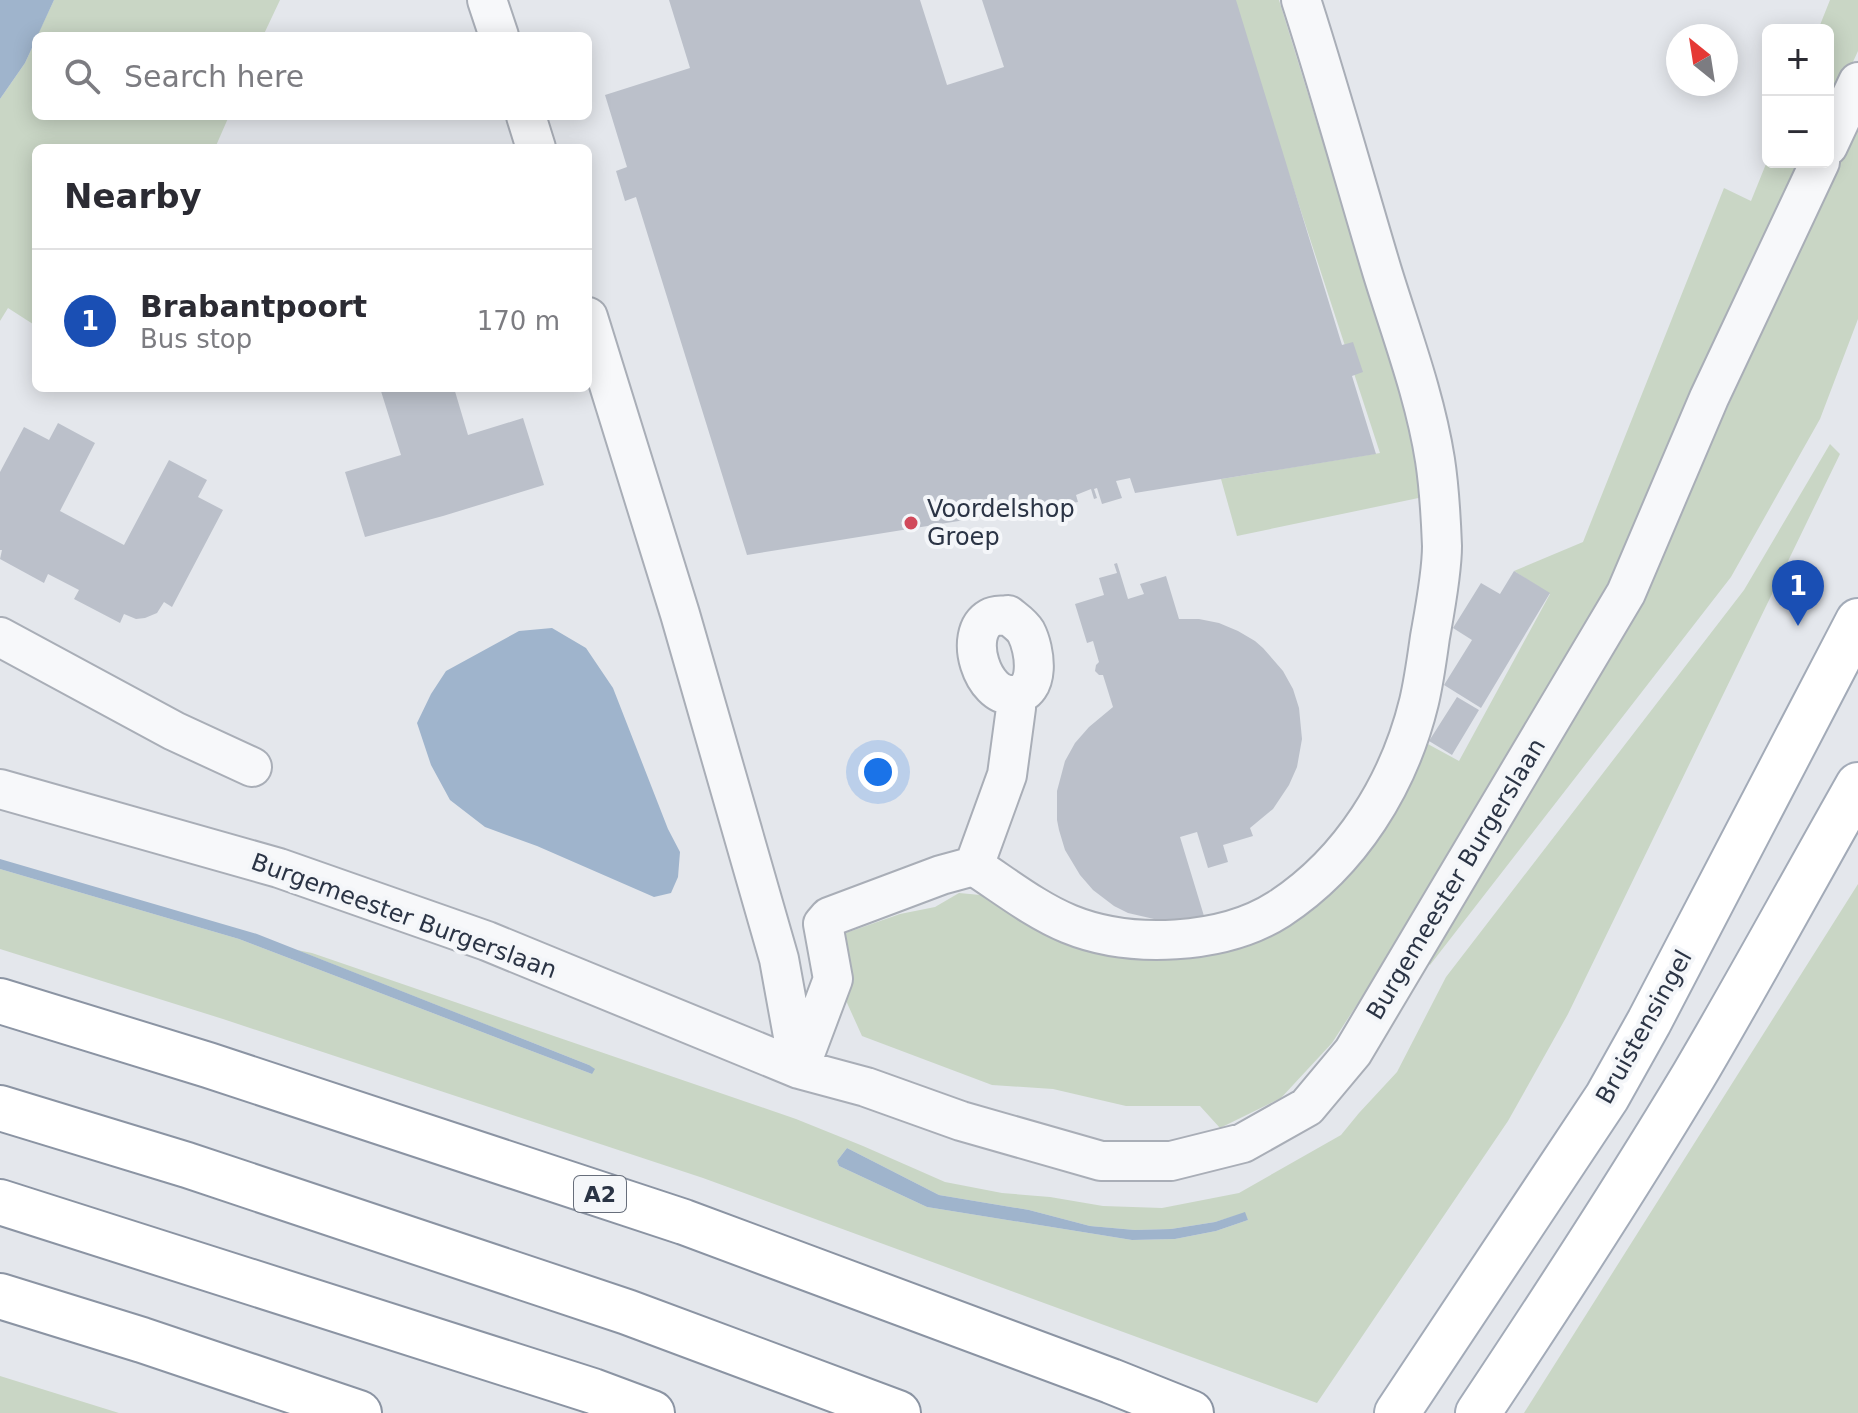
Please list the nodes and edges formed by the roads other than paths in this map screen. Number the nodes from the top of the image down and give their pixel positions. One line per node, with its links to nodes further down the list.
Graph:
1 (487, 0): 3 (street)
2 (1301, 0): 16 (street)
3 (498, 32)
4 (1858, 82): 6 (street)
5 (527, 120): 7 (street)
6 (1834, 133)
7 (535, 144)
8 (1817, 168): 18 (street, Burgemeester Burgerslaan)
9 (592, 330): 18 (street)
10 (1858, 621): 26 (main road, Bruistensingel)
11 (0, 637): 13 (street)
12 (1015, 696): 16 (street)
13 (252, 767)
14 (1858, 785): 27 (main road)
15 (0, 789): 18 (street, Burgemeester Burgerslaan)
16 (974, 866): 18 (street)
17 (0, 1001): 25 (main road, A2)
18 (799, 1069)
19 (0, 1108): 24 (main road)
20 (0, 1202): 23 (main road)
21 (0, 1296): 22 (main road)
22 (359, 1413)
23 (652, 1413)
24 (898, 1413)
25 (1191, 1413)
26 (1397, 1413)
27 (1478, 1413)

